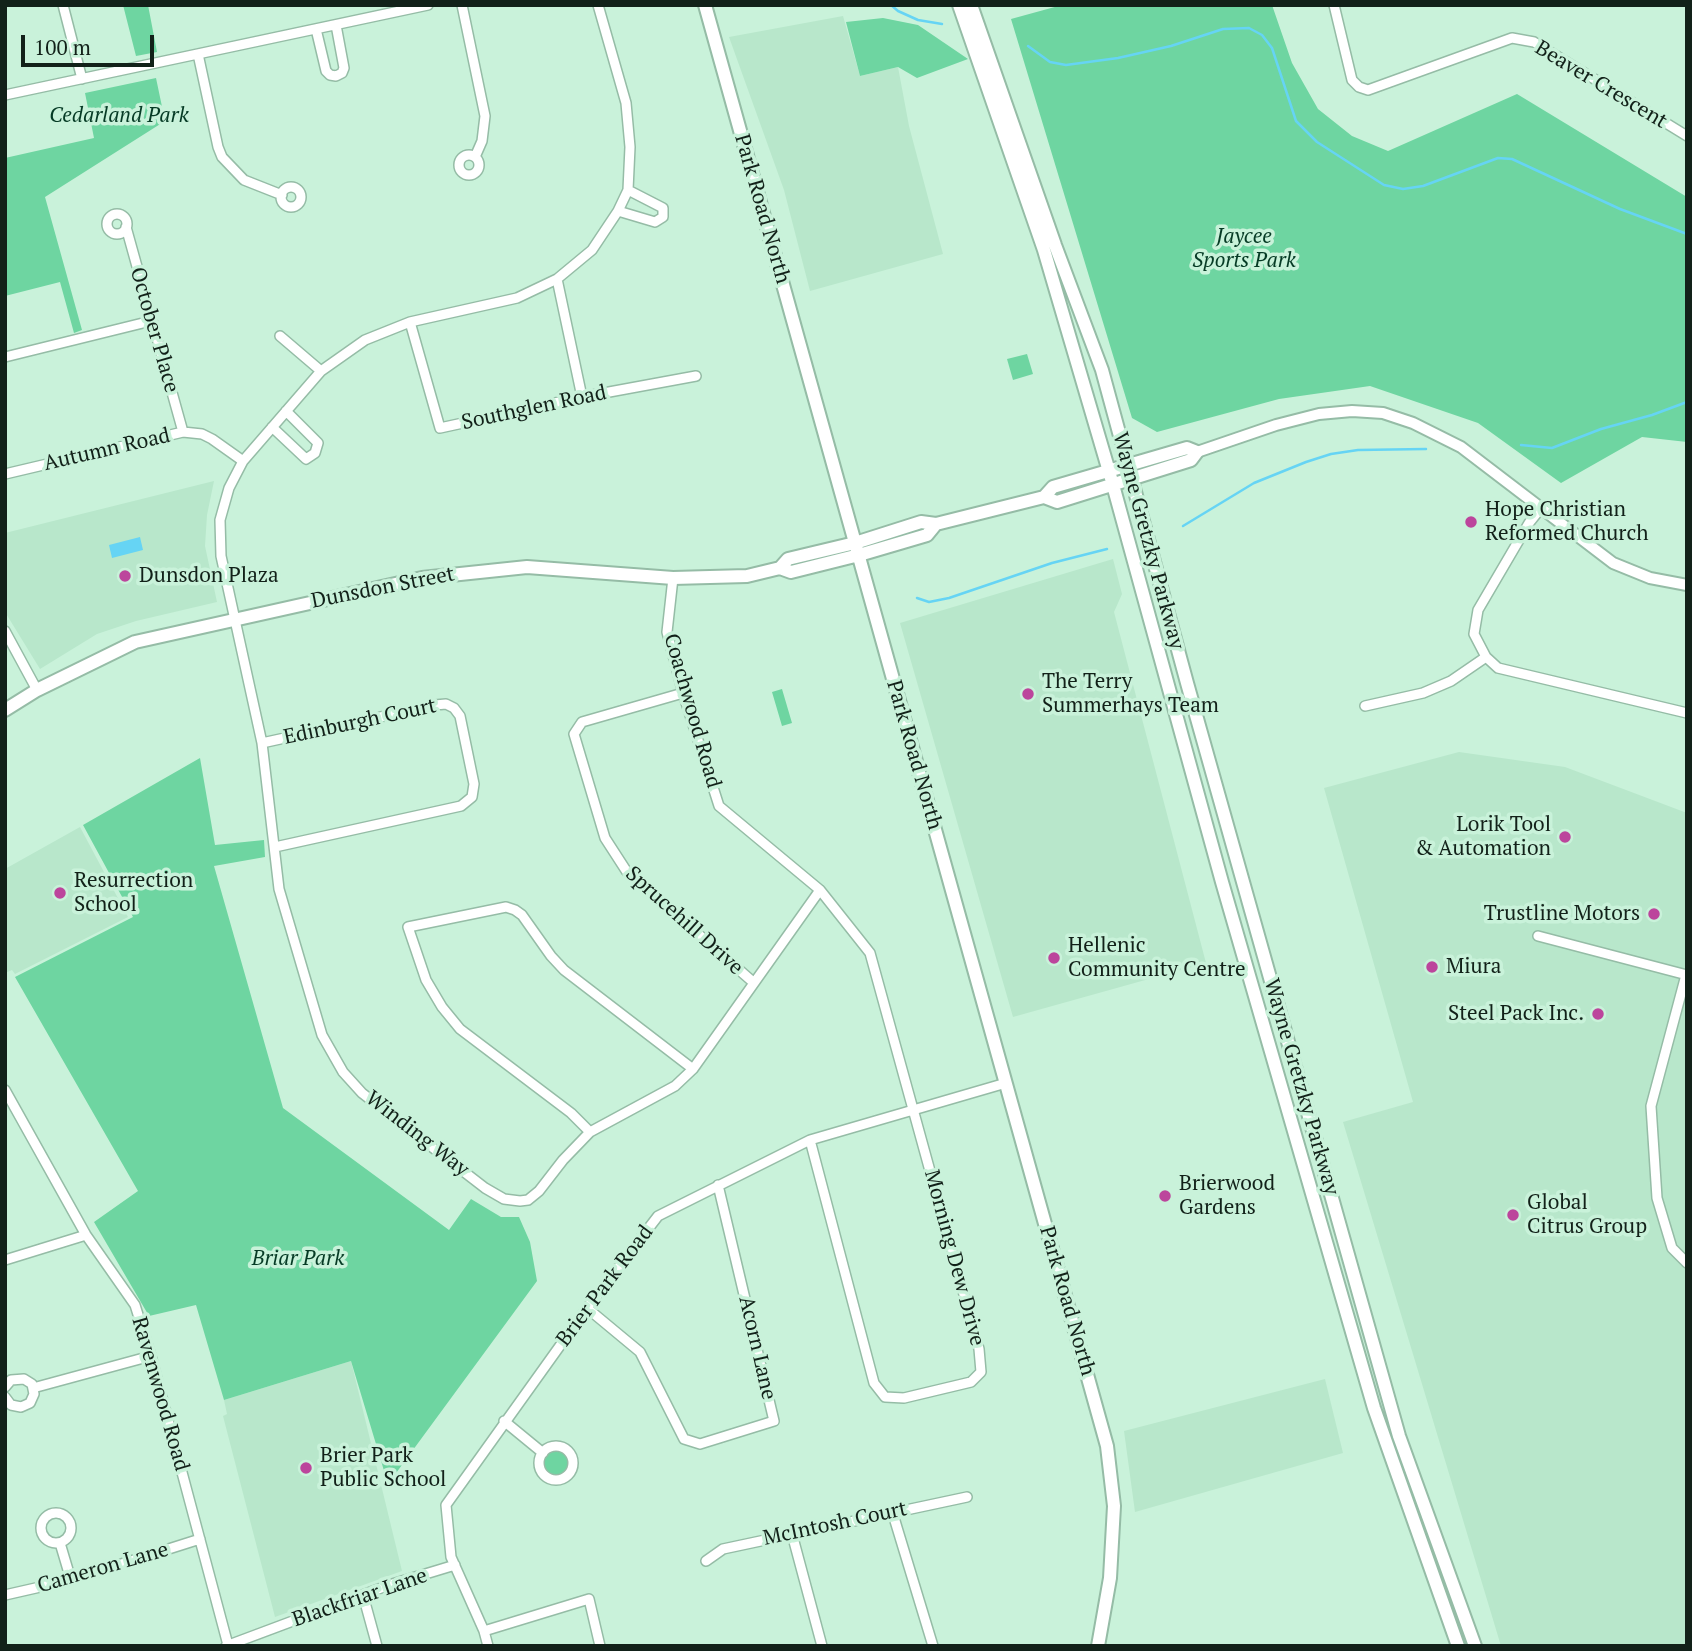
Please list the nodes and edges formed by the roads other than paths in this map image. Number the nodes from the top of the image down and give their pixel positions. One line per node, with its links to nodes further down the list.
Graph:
1 (63, 5): 12 (street)
2 (428, 5): 9 (street)
3 (462, 5): 15 (street)
4 (598, 5): 16 (street)
5 (705, 5): 40 (main road, Park Road North)
6 (959, 5): 34 (main road, Wayne Gretzky Parkway)
7 (971, 5): 33 (main road, Wayne Gretzky Parkway)
8 (1335, 5): 14 (street, Beaver Crescent)
9 (336, 25): 10 (street); 10 (street)
10 (316, 29): 11 (street)
11 (198, 54): 12 (street); 17 (street)
12 (82, 79): 13 (street)
13 (5, 95)
14 (1687, 136)
15 (475, 157)
16 (628, 190): 18 (street, Winding Way); 18 (street)
17 (282, 195)
18 (618, 211): 20 (street, Winding Way)
19 (126, 227): 21 (street, October Place)
20 (557, 279): 22 (street, Winding Way); 27 (street)
21 (151, 321): 24 (street); 30 (street, October Place)
22 (410, 322): 25 (street, Winding Way); 27 (street, Southglen Road)
23 (280, 336): 25 (street)
24 (5, 356)
25 (321, 371): 28 (street, Winding Way)
26 (696, 376): 27 (street, Southglen Road)
27 (582, 397)
28 (286, 411): 29 (street, Winding Way); 29 (street)
29 (272, 427): 32 (street, Winding Way)
30 (183, 432): 32 (street, Autumn Road); 35 (street, Autumn Road)
31 (1197, 452): 33 (main road, Dunsdon Street); 36 (main road, Dunsdon Street); 39 (street, Dunsdon Street)
32 (243, 461): 43 (street, Winding Way)
33 (1127, 465): 34 (main road, Dunsdon Street); 36 (main road, Wayne Gretzky Parkway)
34 (1108, 470): 37 (main road, Wayne Gretzky Parkway); 38 (main road, Dunsdon Street)
35 (5, 474)
36 (1131, 479): 37 (main road, Dunsdon Street); 93 (main road, Wayne Gretzky Parkway)
37 (1113, 485): 38 (main road, Dunsdon Street); 92 (main road, Wayne Gretzky Parkway)
38 (1044, 497): 40 (main road, Dunsdon Street)
39 (1541, 508): 42 (street, Dunsdon Street); 45 (street)
40 (857, 549): 41 (main road, Dunsdon Street); 58 (main road, Park Road North)
41 (673, 578): 43 (main road, Dunsdon Street); 47 (street, Coachwood Road)
42 (1687, 585)
43 (234, 619): 46 (main road, Dunsdon Street); 51 (street, Winding Way)
44 (5, 631): 46 (street)
45 (1486, 657): 48 (street); 50 (street)
46 (37, 690): 49 (main road, Dunsdon Street)
47 (683, 693): 53 (street, Coachwood Road); 56 (street, Sprucehill Drive)
48 (1365, 706)
49 (5, 710)
50 (1687, 713)
51 (262, 743): 52 (street, Winding Way); 52 (street, Edinburgh Court)
52 (275, 847): 61 (street, Winding Way)
53 (820, 890): 56 (street, Winding Way); 60 (street, Coachwood Road)
54 (1538, 936): 55 (street)
55 (1686, 975): 66 (street)
56 (753, 982): 57 (street, Winding Way)
57 (693, 1069): 61 (street, Winding Way); 61 (street)
58 (1006, 1083): 60 (street, Brier Park Road); 91 (main road, Park Road North)
59 (6, 1095): 64 (street, Ravenwood Road)
60 (915, 1110): 62 (street, Brier Park Road); 62 (street, Morning Dew Drive)
61 (590, 1132)
62 (810, 1140): 63 (street, Brier Park Road)
63 (718, 1185): 67 (street, Brier Park Road); 67 (street, Acorn Lane)
64 (86, 1235): 65 (street); 68 (street, Ravenwood Road)
65 (5, 1259)
66 (1687, 1263)
67 (587, 1308): 72 (street, Brier Park Road)
68 (151, 1356): 70 (street); 77 (street, Ravenwood Road)
69 (5, 1387): 70 (street)
70 (33, 1388): 71 (street)
71 (5, 1397)
72 (504, 1421): 73 (street); 80 (street, Brier Park Road)
73 (543, 1453)
74 (967, 1497): 75 (street, McIntosh Court)
75 (892, 1511): 76 (street, McIntosh Court); 90 (street)
76 (792, 1534): 79 (street, McIntosh Court); 89 (street)
77 (200, 1539): 81 (street, Cameron Lane); 85 (street, Ravenwood Road)
78 (60, 1543): 81 (street)
79 (706, 1561)
80 (455, 1565): 83 (street, Blackfriar Lane); 84 (street, Brier Park Road)
81 (71, 1580): 82 (street, Cameron Lane)
82 (5, 1595)
83 (363, 1595): 85 (street, Blackfriar Lane); 86 (street)
84 (484, 1631): 87 (street, Brier Park Road); 88 (street)
85 (227, 1645)
86 (377, 1646)
87 (488, 1646)
88 (600, 1646)
89 (822, 1646)
90 (933, 1646)
91 (1098, 1646)
92 (1458, 1646)
93 (1475, 1646)

